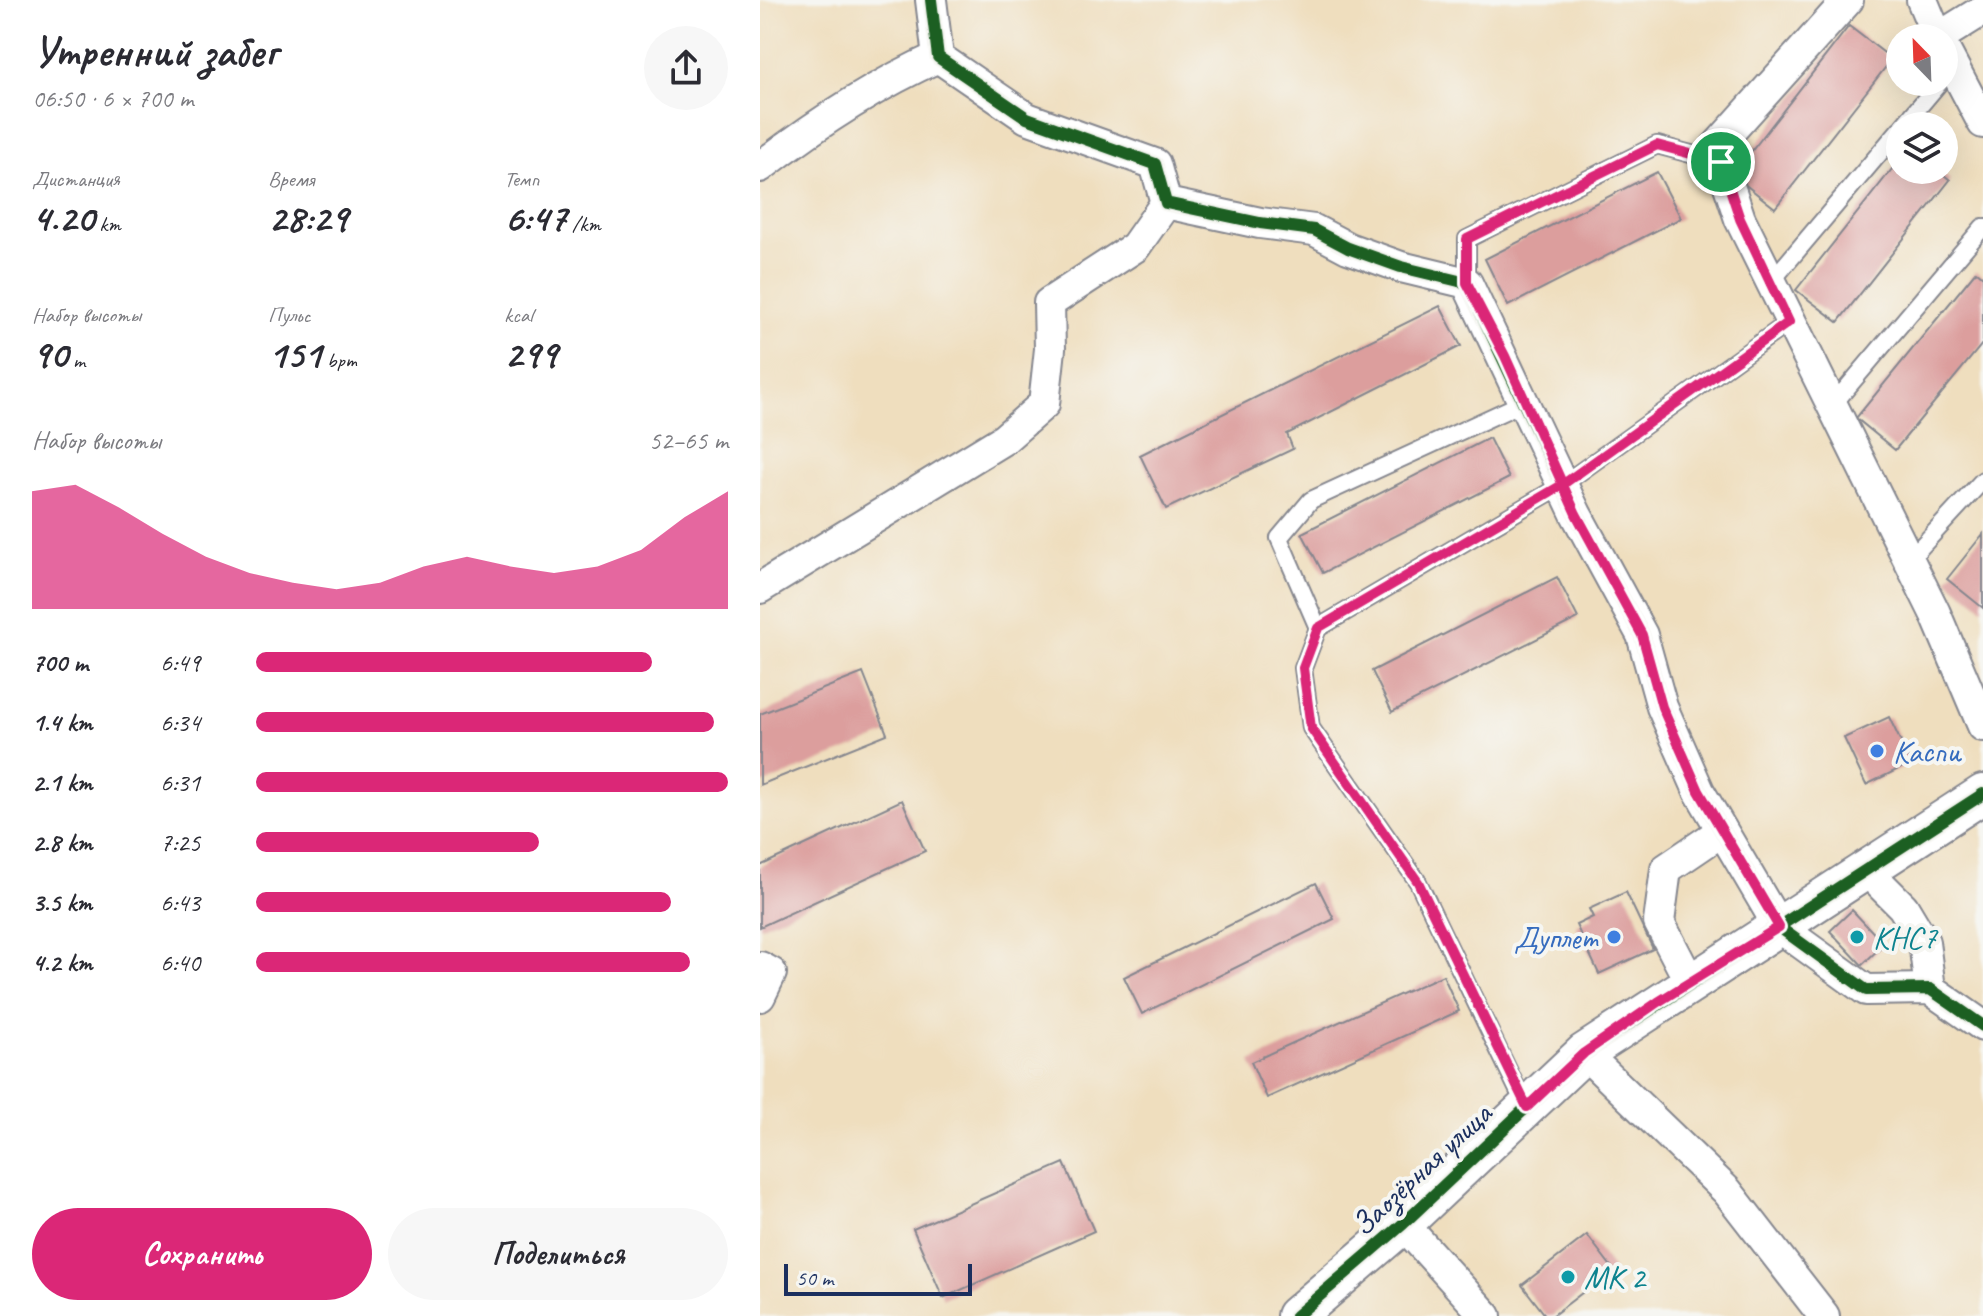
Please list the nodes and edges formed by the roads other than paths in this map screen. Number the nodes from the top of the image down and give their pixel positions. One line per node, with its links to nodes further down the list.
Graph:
1 (931, 0): 7 (street)
2 (1848, 0): 11 (street)
3 (1922, 0): 5 (street)
4 (1983, 10): 6 (street)
5 (1931, 24)
6 (1958, 40)
7 (938, 57): 12 (street); 13 (street)
8 (1958, 82): 9 (street)
9 (1983, 123)
10 (1886, 147): 16 (lane)
11 (1721, 162): 15 (lane); 16 (street)
12 (760, 167)
13 (1166, 203): 15 (street); 23 (street)
14 (1983, 227): 19 (lane)
15 (1467, 283): 18 (street)
16 (1770, 283): 17 (street)
17 (1789, 322): 19 (street); 21 (lane)
18 (1524, 402): 21 (street); 24 (lane)
19 (1830, 408): 22 (street)
20 (1983, 480): 22 (lane)
21 (1562, 485): 24 (lane); 27 (street)
22 (1908, 561): 25 (street)
23 (760, 588)
24 (1318, 628): 36 (lane)
25 (1982, 719)
26 (1983, 794): 28 (street, Заозёрная улица)
27 (1722, 831): 29 (street); 31 (street)
28 (1865, 869): 29 (street, Заозёрная улица); 32 (street)
29 (1779, 927): 31 (street, Заозёрная улица); 32 (street)
30 (760, 967): 33 (street)
31 (1690, 982): 35 (street, Заозёрная улица)
32 (1930, 989): 34 (street)
33 (760, 996)
34 (1983, 1026)
35 (1584, 1053): 36 (street, Заозёрная улица); 40 (street)
36 (1527, 1107): 37 (street, Заозёрная улица)
37 (1403, 1224): 38 (street, Заозёрная улица); 39 (street)
38 (1296, 1316)
39 (1486, 1316)
40 (1824, 1316)

